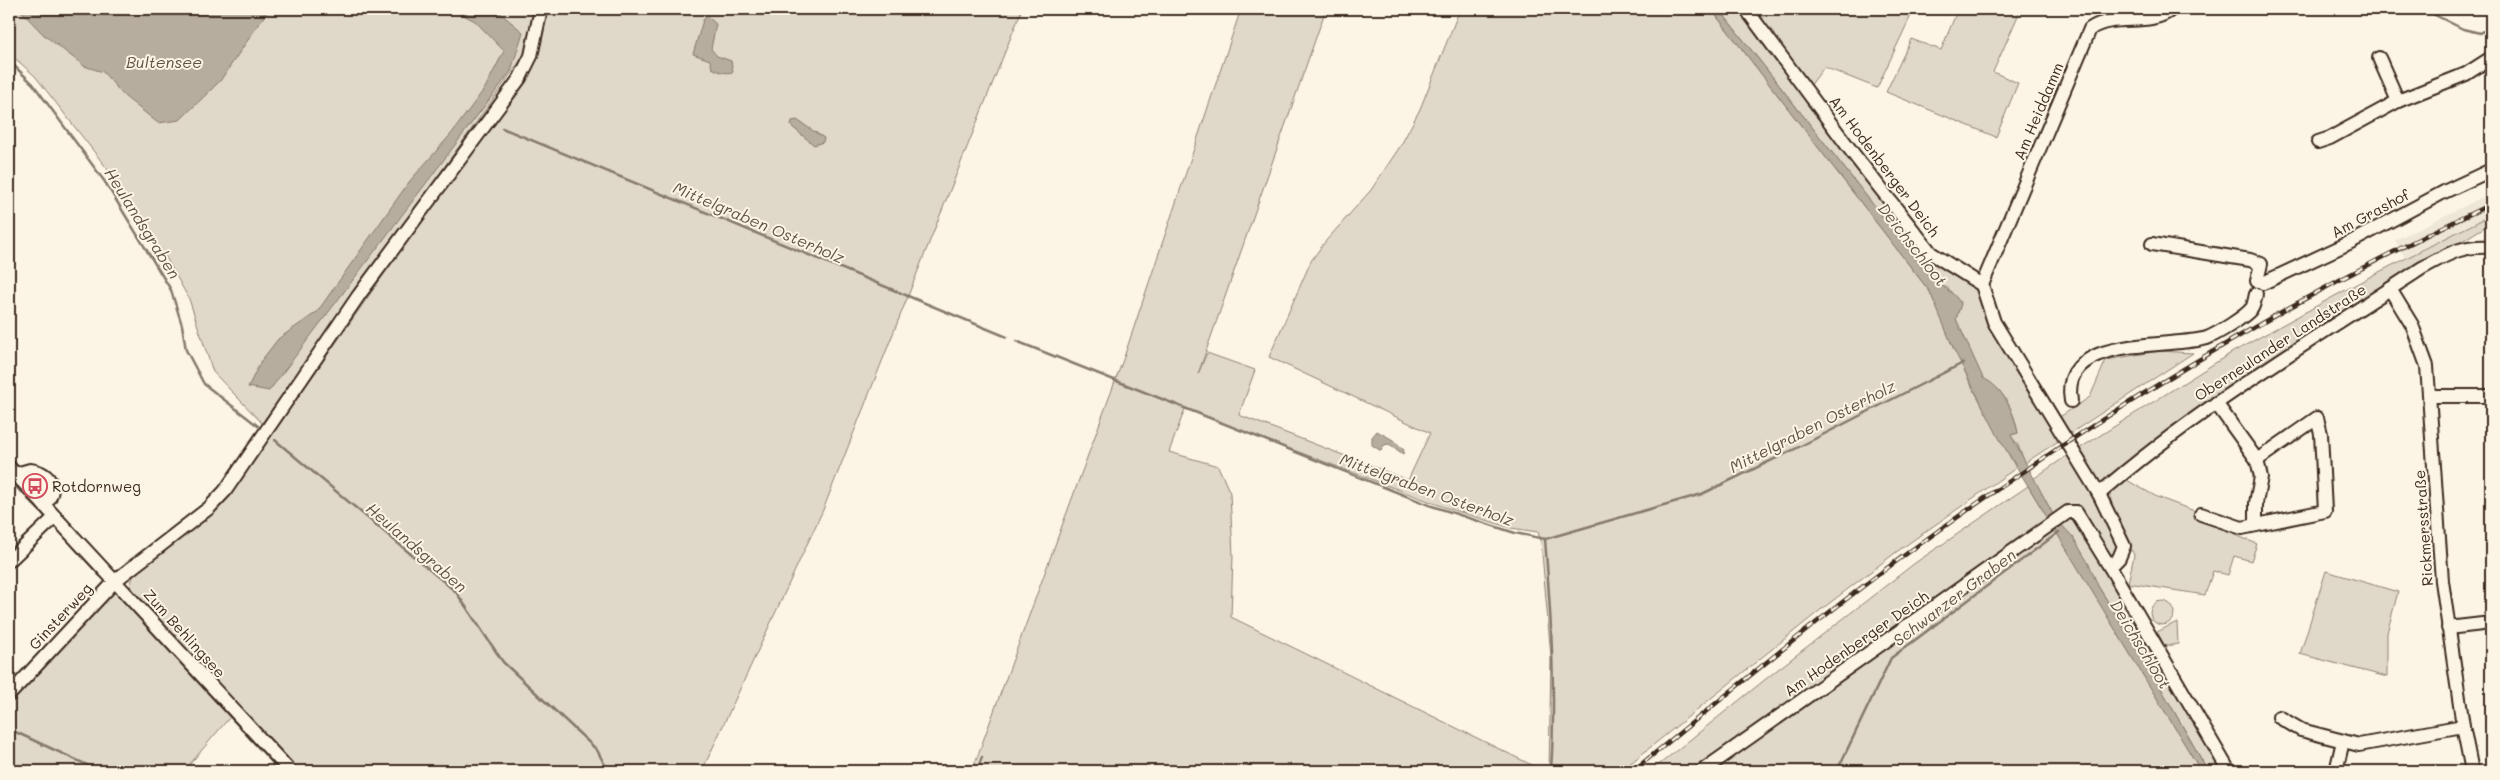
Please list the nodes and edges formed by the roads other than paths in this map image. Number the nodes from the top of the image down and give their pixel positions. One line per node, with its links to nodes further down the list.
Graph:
1 (542, 9): 27 (street, Ginsterweg)
2 (1746, 9): 11 (street, Am Hodenberger Deich)
3 (2172, 9): 11 (street, Am Heiddamm)
4 (2378, 58): 6 (street)
5 (2491, 58): 6 (street)
6 (2398, 101): 7 (street)
7 (2318, 142)
8 (2491, 170): 12 (street, Am Grashof)
9 (2152, 244): 12 (street)
10 (2491, 247): 13 (street, Oberneulander Landstraße)
11 (1982, 285): 20 (street)
12 (2259, 286): 16 (street)
13 (2390, 289): 14 (street, Rickmersstraße); 17 (street, Oberneulander Landstraße)
14 (2430, 396): 15 (street); 29 (street, Rickmersstraße)
15 (2491, 396)
16 (2071, 401)
17 (2216, 403): 18 (street); 20 (street, Oberneulander Landstraße)
18 (2257, 460): 24 (street); 24 (street)
19 (12, 470): 21 (street, Zum Behlingsee); 21 (street, Zum Behlingsee)
20 (2099, 494): 26 (street)
21 (44, 505): 23 (street, Zum Behlingsee)
22 (2201, 514): 24 (street)
23 (55, 517): 25 (street); 27 (street, Zum Behlingsee)
24 (2256, 523)
25 (9, 561)
26 (2110, 567): 35 (street, Am Hodenberger Deich); 36 (street, Am Hodenberger Deich)
27 (116, 580): 30 (street, Ginsterweg); 34 (street, Zum Behlingsee)
28 (2491, 623): 29 (street)
29 (2448, 628): 32 (street, Rickmersstraße)
30 (9, 695)
31 (2279, 717): 33 (street)
32 (2463, 726): 33 (street); 38 (street, Rickmersstraße)
33 (2343, 741): 37 (street)
34 (290, 771)
35 (1702, 771)
36 (2229, 771)
37 (2336, 771)
38 (2472, 771)

